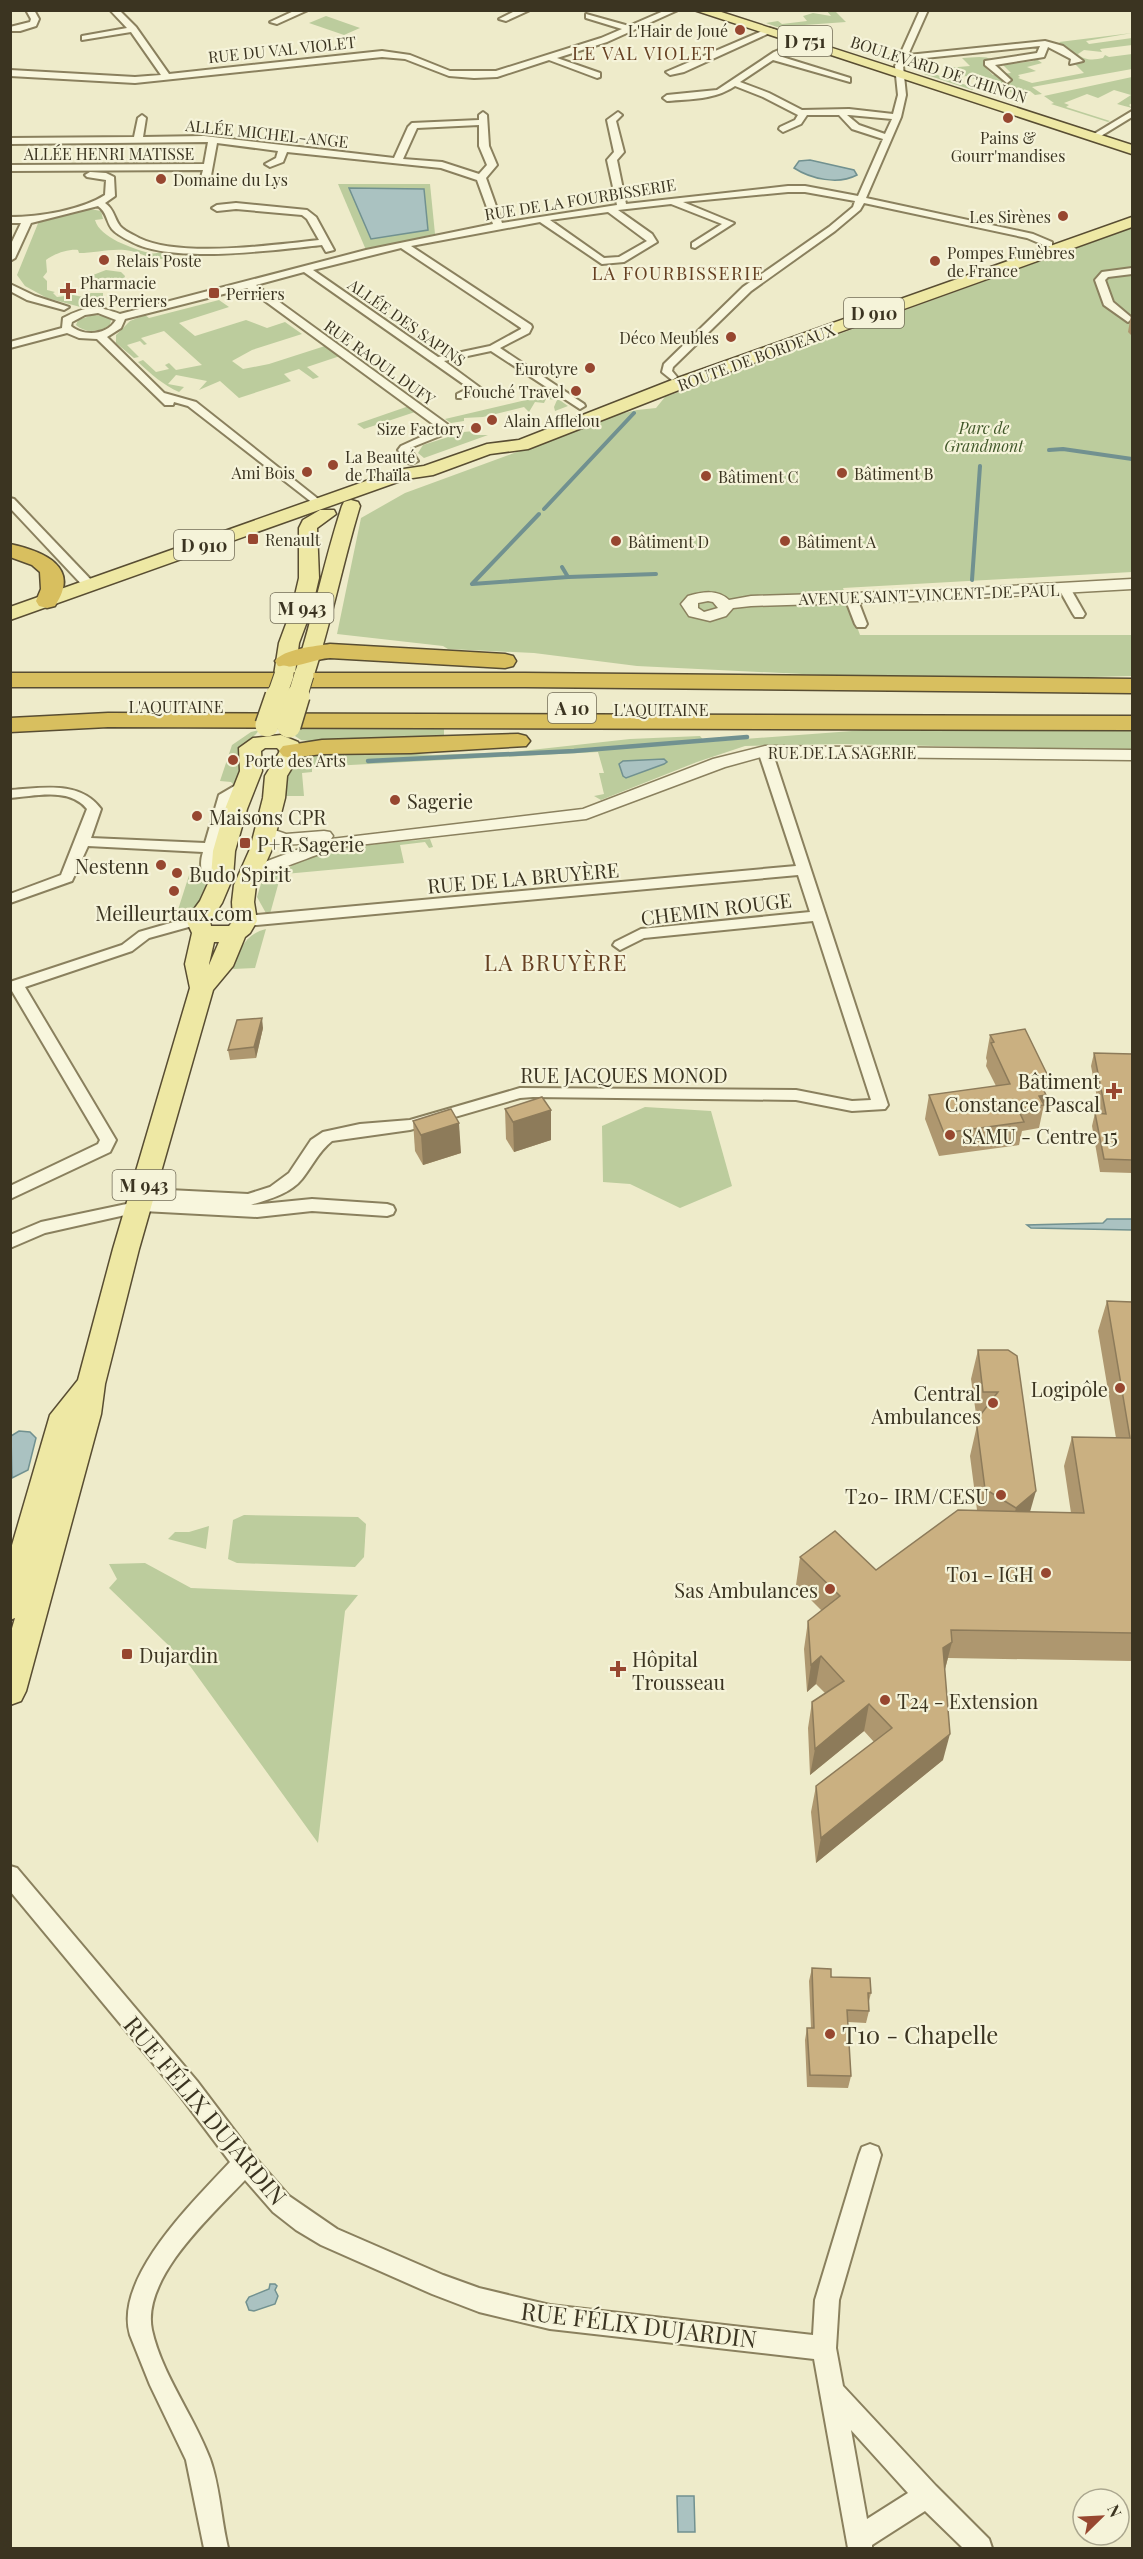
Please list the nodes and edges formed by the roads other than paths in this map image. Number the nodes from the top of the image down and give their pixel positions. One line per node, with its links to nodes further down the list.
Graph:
1 (30, 10): 12 (street)
2 (114, 10): 13 (street)
3 (304, 10): 11 (street)
4 (526, 10): 10 (street)
5 (674, 10): 14 (street, RUE DU VAL VIOLET)
6 (700, 10): 15 (main road, BOULEVARD DE CHINON / D 751)
7 (712, 10): 15 (main road, BOULEVARD DE CHINON / D 751)
8 (924, 10): 24 (street)
9 (589, 16): 14 (street)
10 (503, 19)
11 (274, 22)
12 (10, 29)
13 (134, 29): 16 (street); 28 (street)
14 (630, 29): 21 (street, RUE DU VAL VIOLET)
15 (769, 31): 17 (main road, BOULEVARD DE CHINON / D 751); 24 (main road, BOULEVARD DE CHINON / D 751); 25 (street)
16 (85, 38)
17 (800, 43): 20 (street); 24 (main road, BOULEVARD DE CHINON / D 751)
18 (1046, 43): 19 (street); 22 (street); 24 (street)
19 (1036, 56): 23 (street); 30 (street)
20 (772, 57): 29 (street); 31 (street)
21 (552, 58): 27 (street); 28 (street, RUE DU VAL VIOLET)
22 (1073, 62)
23 (1044, 63)
24 (901, 67): 37 (street); 40 (main road, BOULEVARD DE CHINON / D 751)
25 (670, 72)
26 (10, 73): 28 (street, RUE DU VAL VIOLET)
27 (597, 75)
28 (167, 77)
29 (847, 80)
30 (1007, 80)
31 (734, 83): 32 (street); 34 (street)
32 (667, 98)
33 (841, 112): 34 (street); 37 (street); 41 (street)
34 (804, 113): 39 (street)
35 (1132, 114): 40 (street)
36 (618, 115): 58 (street)
37 (897, 117): 41 (street)
38 (142, 118): 42 (street)
39 (783, 129)
40 (1096, 135): 45 (main road, BOULEVARD DE CHINON / D 751); 47 (main road, BOULEVARD DE CHINON / D 751)
41 (888, 137): 56 (street)
42 (138, 139): 43 (street, ALLÉE MICHEL-ANGE); 44 (street, ALLÉE MICHEL-ANGE)
43 (10, 141)
44 (213, 141): 46 (street, ALLÉE MICHEL-ANGE); 50 (street, ALLÉE HENRI MATISSE)
45 (1132, 143)
46 (283, 150): 48 (street, ALLÉE MICHEL-ANGE); 49 (street)
47 (1132, 150)
48 (397, 161): 53 (street, ALLÉE MICHEL-ANGE); 53 (street)
49 (270, 164)
50 (208, 167): 51 (street, ALLÉE HENRI MATISSE); 54 (street, ALLÉE HENRI MATISSE)
51 (10, 168)
52 (58, 176): 57 (street)
53 (481, 178): 68 (street)
54 (205, 181)
55 (670, 200): 56 (street, RUE DE LA FOURBISSERIE); 58 (street, RUE DE LA FOURBISSERIE); 67 (street)
56 (860, 200): 72 (street, RUE DE LA FOURBISSERIE); 89 (street)
57 (99, 202): 66 (street); 69 (street)
58 (622, 207): 60 (street, RUE DE LA FOURBISSERIE)
59 (217, 208): 69 (street)
60 (610, 209): 63 (street, RUE DE LA FOURBISSERIE); 63 (street)
61 (1132, 210): 72 (main road, D 910)
62 (739, 218): 67 (street)
63 (542, 219): 68 (street, RUE DE LA FOURBISSERIE)
64 (10, 220): 66 (street)
65 (1132, 220): 72 (main road, D 910)
66 (27, 221): 73 (street)
67 (729, 224): 71 (street)
68 (498, 226): 70 (street, RUE DE LA FOURBISSERIE)
69 (324, 242): 74 (street)
70 (404, 245): 74 (street, RUE DE LA FOURBISSERIE); 87 (street)
71 (695, 245)
72 (1053, 246): 89 (main road, ROUTE DE BORDEAUX / D 910); 92 (main road, ROUTE DE BORDEAUX / D 910)
73 (10, 258)
74 (341, 260): 75 (street, RUE DE LA FOURBISSERIE)
75 (306, 269): 77 (street, RUE DE LA FOURBISSERIE); 88 (street, ALLÉE DES SAPINS)
76 (1132, 271): 83 (street)
77 (248, 284): 82 (street, RUE DE LA FOURBISSERIE); 93 (street, RUE RAOUL DUFY)
78 (10, 287): 79 (street)
79 (64, 307): 80 (street); 81 (street)
80 (91, 311): 81 (street); 82 (street)
81 (71, 317): 84 (street)
82 (119, 317): 85 (street)
83 (1128, 319)
84 (68, 330): 85 (street); 86 (street)
85 (99, 335): 96 (street)
86 (10, 345)
87 (493, 348): 88 (street); 91 (street)
88 (436, 360): 90 (street, ALLÉE DES SAPINS)
89 (672, 377): 91 (main road, ROUTE DE BORDEAUX / D 910)
90 (461, 396)
91 (580, 406): 92 (main road, ROUTE DE BORDEAUX / D 910)
92 (487, 449): 93 (main road, ROUTE DE BORDEAUX / D 910)
93 (420, 466): 95 (main road, D 910); 96 (main road, D 910)
94 (10, 501): 102 (street)
95 (351, 506): 96 (main road, D 910); 97 (main road, M 943)
96 (322, 509): 97 (main road); 98 (main road, D 910); 99 (main road); 102 (main road, D 910)
97 (343, 527): 111 (main road, M 943)
98 (269, 534): 99 (main road); 110 (main road, D 910)
99 (309, 540): 112 (main road, M 943)
100 (10, 550): 105 (highway)
101 (1132, 584): 103 (street, AVENUE SAINT-VINCENT-DE-PAUL)
102 (90, 586): 105 (main road, D 910)
103 (1065, 589): 104 (street, AVENUE SAINT-VINCENT-DE-PAUL); 108 (street)
104 (851, 598): 106 (street, AVENUE SAINT-VINCENT-DE-PAUL); 109 (street)
105 (47, 601): 107 (main road, D 910)
106 (726, 604)
107 (10, 614)
108 (1079, 614)
109 (861, 624)
110 (10, 625)
111 (314, 643): 112 (highway); 114 (highway)
112 (291, 670): 123 (main road, M 943, bridge); 124 (main road, M 943, bridge)
113 (10, 680): 114 (highway)
114 (879, 685): 115 (highway)
115 (1132, 686)
116 (10, 691): 117 (highway, L'AQUITAINE / A 10)
117 (1132, 697)
118 (10, 706): 119 (highway, L'AQUITAINE / A 10)
119 (1132, 712)
120 (935, 722): 121 (highway); 122 (highway); 124 (highway)
121 (1132, 723)
122 (10, 725)
123 (264, 734): 124 (main road); 127 (main road, M 943)
124 (288, 740): 130 (main road, M 943)
125 (765, 751): 126 (street, RUE DE LA SAGERIE); 129 (street, RUE DE LA SAGERIE); 133 (street, CHEMIN ROUGE)
126 (1132, 755)
127 (248, 782): 132 (street); 135 (main road, M 943)
128 (10, 794): 131 (street)
129 (456, 828): 130 (street, RUE DE LA SAGERIE); 134 (street, RUE DE LA SAGERIE)
130 (266, 832): 134 (main road, M 943)
131 (84, 842): 132 (street); 136 (street)
132 (211, 848): 135 (street)
133 (805, 870): 137 (street, CHEMIN ROUGE); 139 (street, RUE DE LA BRUYÈRE)
134 (249, 874): 139 (main road, M 943)
135 (219, 887): 138 (main road, M 943)
136 (10, 899)
137 (819, 916): 140 (street, CHEMIN ROUGE); 143 (street, CHEMIN ROUGE)
138 (201, 926): 139 (main road); 141 (street); 142 (main road, M 943)
139 (240, 927): 142 (main road, M 943)
140 (620, 945)
141 (13, 986): 145 (street)
142 (202, 988): 147 (main road, M 943)
143 (880, 1105): 144 (street, RUE JACQUES MONOD)
144 (286, 1183): 146 (street); 147 (street)
145 (10, 1193)
146 (312, 1205): 147 (street); 148 (street)
147 (138, 1207): 149 (street); 150 (main road, M 943)
148 (387, 1210)
149 (10, 1242)
150 (91, 1383): 151 (main road, M 943); 152 (main road, M 943)
151 (10, 1607)
152 (10, 1691)
153 (10, 1875): 155 (street, RUE FÉLIX DUJARDIN)
154 (870, 2155): 156 (street)
155 (245, 2163): 156 (street, RUE FÉLIX DUJARDIN); 160 (street)
156 (824, 2348): 157 (street)
157 (834, 2394): 158 (street); 159 (street)
158 (927, 2496): 159 (street); 161 (street)
159 (860, 2544)
160 (216, 2548)
161 (980, 2548)

